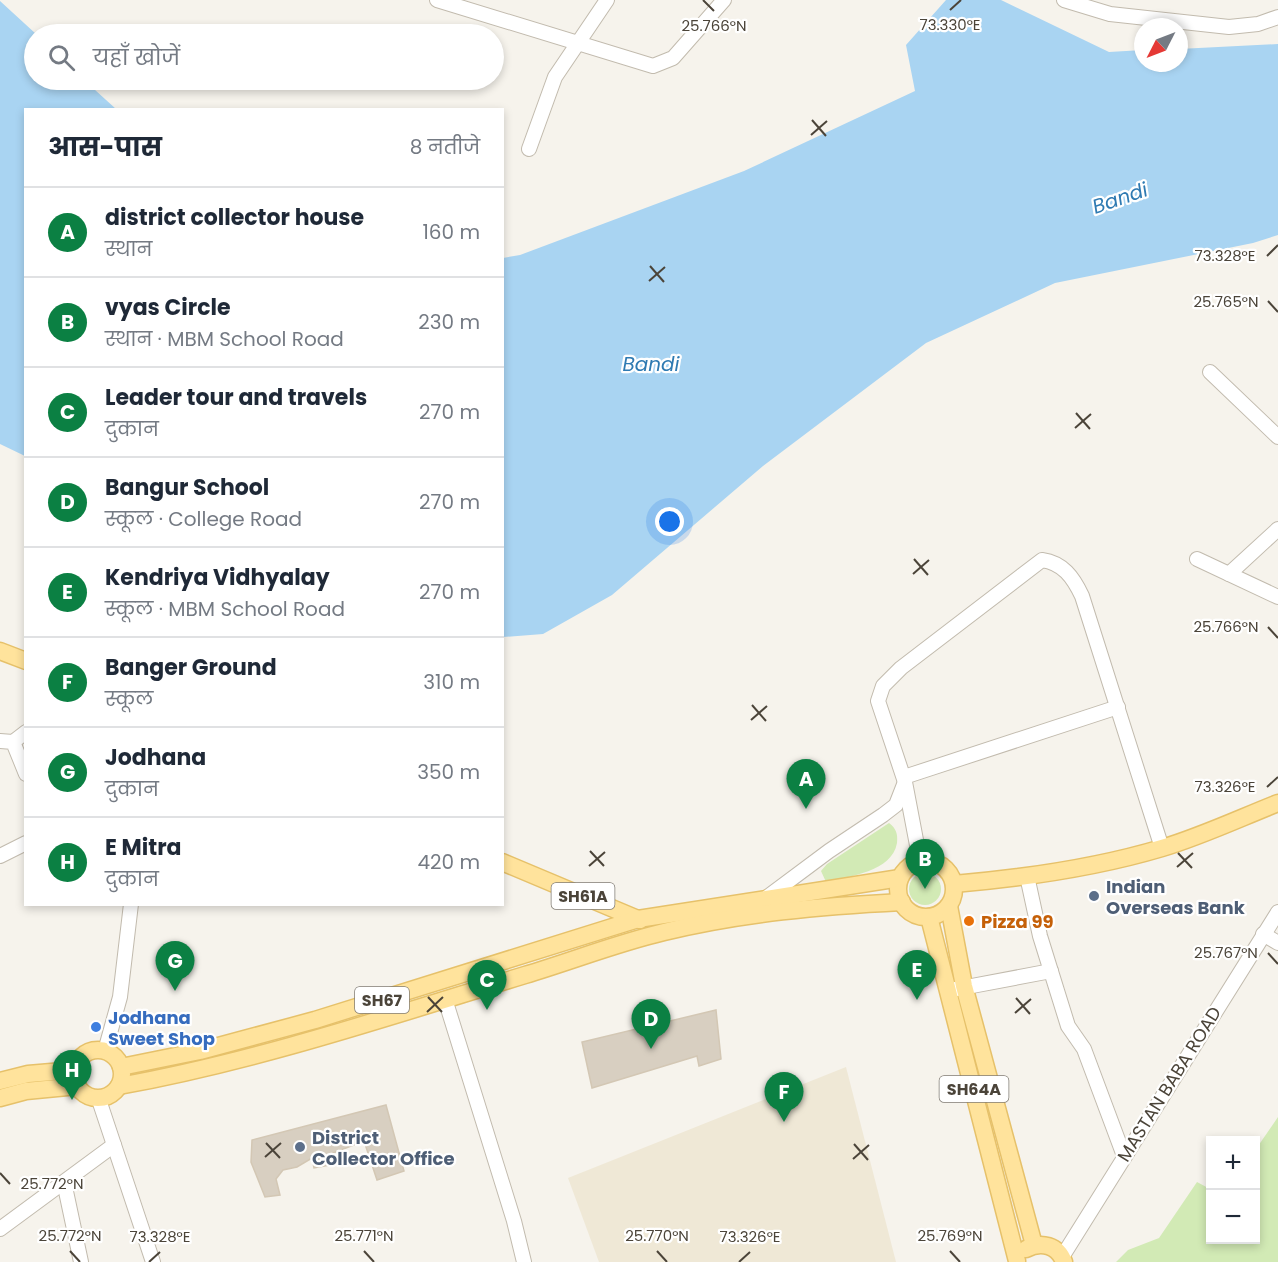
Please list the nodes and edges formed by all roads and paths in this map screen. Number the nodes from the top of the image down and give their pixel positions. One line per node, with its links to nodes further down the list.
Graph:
1 (437, 0): 6 (street)
2 (607, 0): 6 (street)
3 (724, 0): 6 (street)
4 (1064, 0): 5 (street)
5 (1278, 17)
6 (579, 44): 7 (street)
7 (529, 149)
8 (1210, 372): 9 (street)
9 (1278, 437)
10 (1278, 529): 12 (street)
11 (1197, 559): 12 (street)
12 (1229, 574): 13 (street)
13 (1278, 597)
14 (0, 651): 15 (main road)
15 (24, 660)
16 (1118, 707): 20 (street); 20 (street); 23 (street)
17 (24, 733): 18 (street)
18 (6, 742): 19 (street)
19 (24, 771)
20 (904, 780): 25 (street); 30 (street)
21 (1278, 803): 23 (main road)
22 (24, 844): 24 (street)
23 (1162, 848): 27 (main road)
24 (0, 856)
25 (920, 861): 28 (main road); 29 (main road)
26 (504, 863): 36 (main road, SH61A)
27 (1027, 876): 29 (main road); 40 (street)
28 (900, 878): 30 (main road, SH67); 31 (main road)
29 (954, 884): 33 (main road)
30 (766, 898): 36 (main road, SH67)
31 (902, 902): 35 (main road); 37 (main road, SH67)
32 (131, 906): 43 (street)
33 (949, 906): 35 (main road); 41 (main road, SH64A)
34 (1278, 912): 38 (street, MASTAN BABA ROAD)
35 (929, 917): 41 (main road, SH64A)
36 (638, 919): 37 (main road, SH61A); 44 (main road, SH67)
37 (663, 932): 42 (main road, SH67)
38 (1263, 934): 39 (street); 51 (street, MASTAN BABA ROAD)
39 (1278, 943)
40 (1051, 971): 41 (street); 51 (street)
41 (957, 989): 54 (main road, SH64A); 59 (main road, SH64A)
42 (445, 999): 47 (main road, SH67); 58 (street)
43 (105, 1051): 44 (main road); 45 (main road)
44 (121, 1067): 47 (main road)
45 (76, 1078): 46 (main road); 48 (main road); 49 (main road)
46 (0, 1081)
47 (119, 1086): 48 (main road, SH67)
48 (98, 1097): 50 (street)
49 (0, 1098)
50 (114, 1145): 52 (street); 57 (street)
51 (1124, 1156): 55 (street, MASTAN BABA ROAD)
52 (64, 1182): 53 (street); 56 (street)
53 (0, 1229)
54 (1034, 1245): 55 (main road); 59 (main road, SH64A)
55 (1063, 1259)
56 (81, 1262)
57 (153, 1262)
58 (524, 1262)
59 (1017, 1262)

